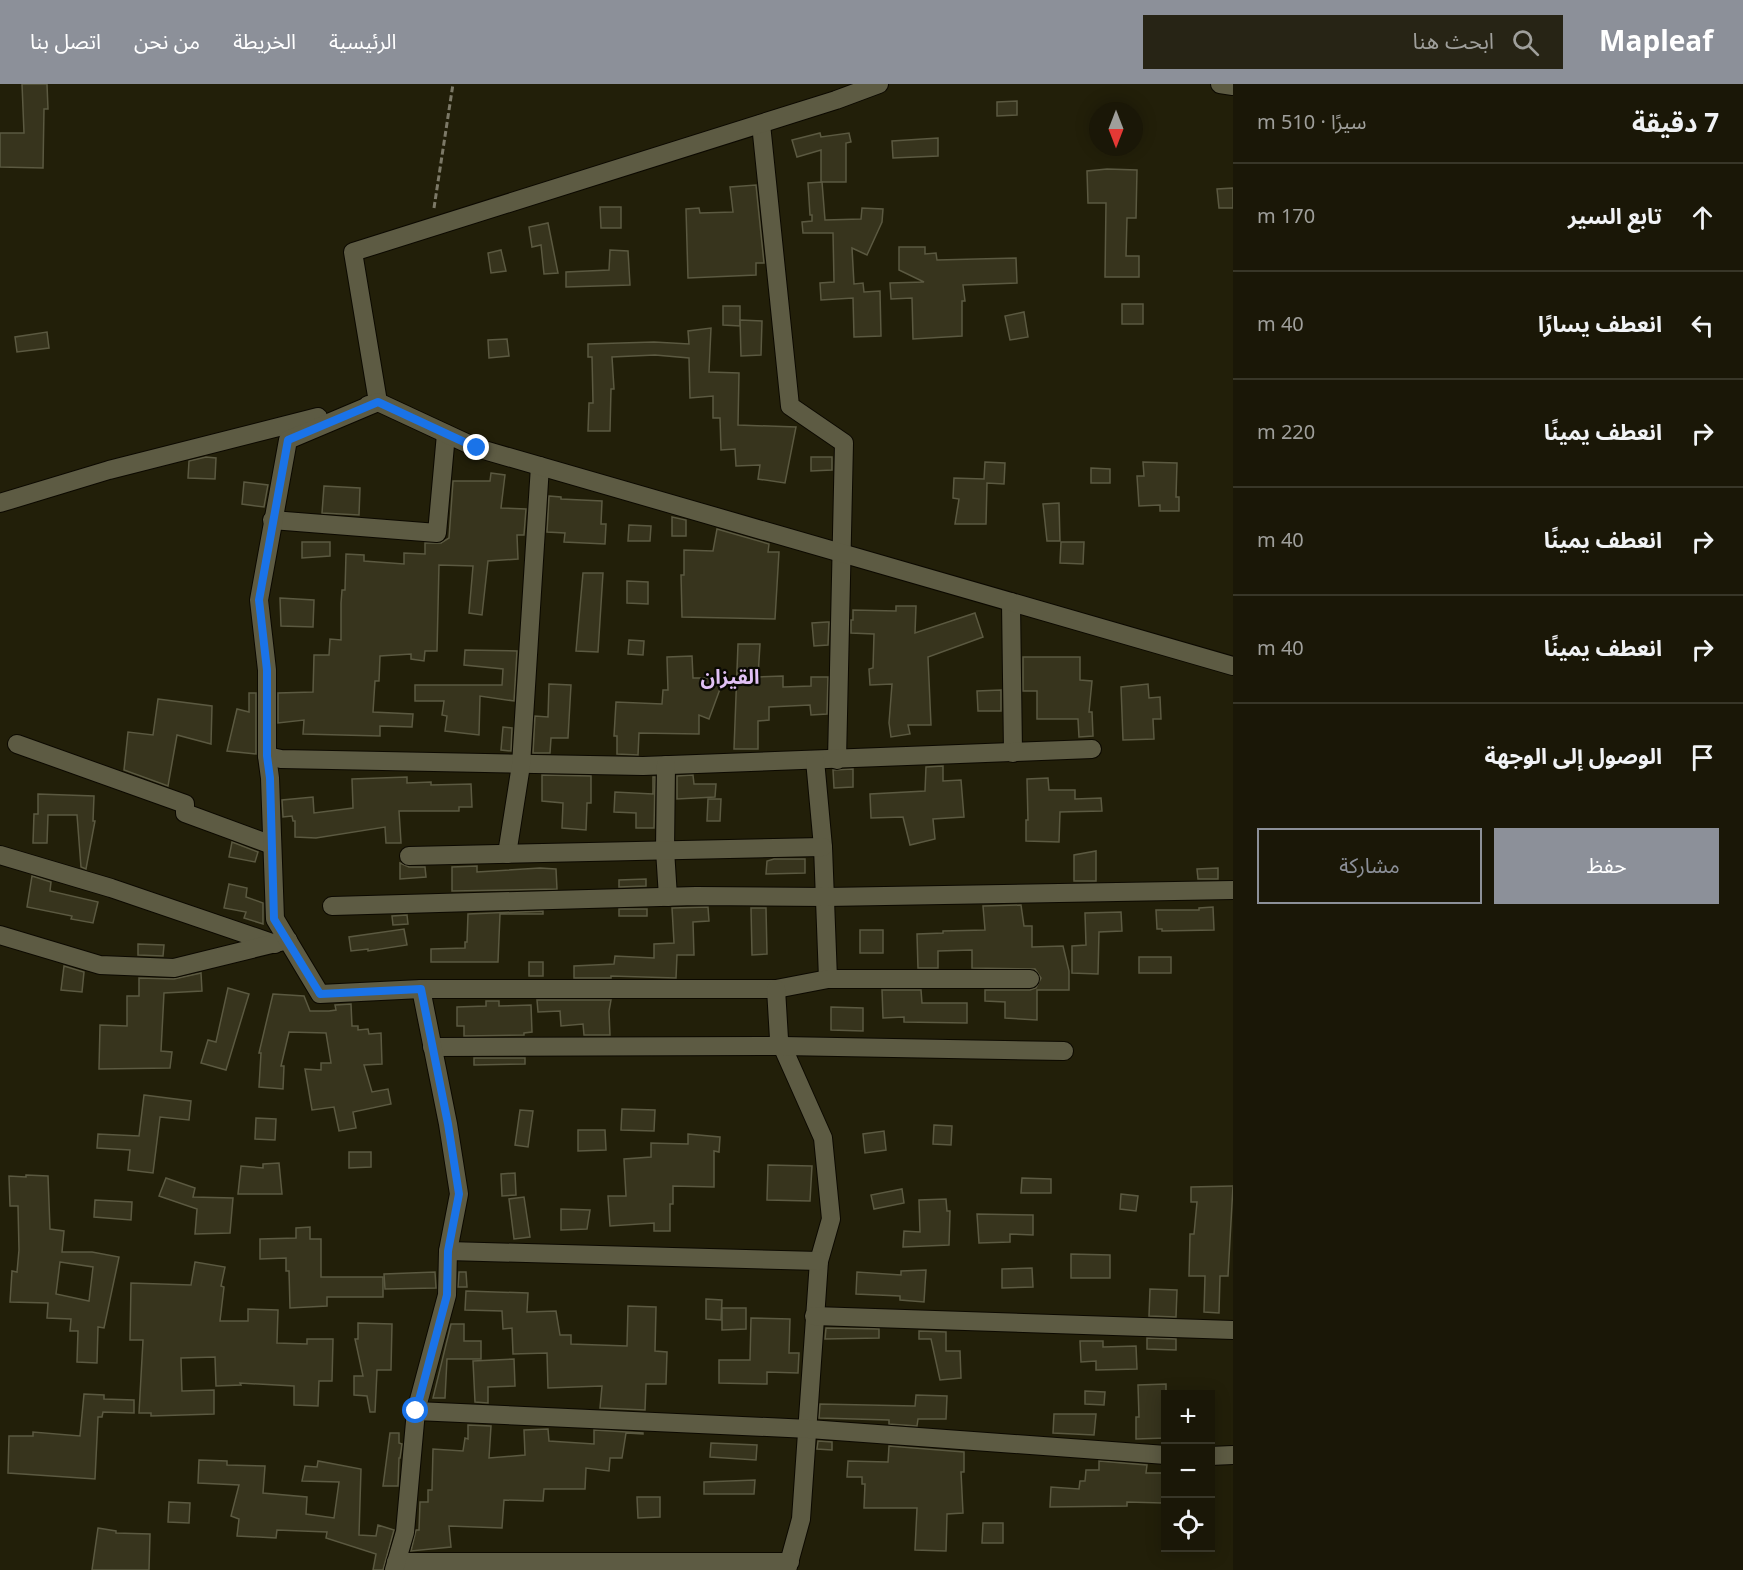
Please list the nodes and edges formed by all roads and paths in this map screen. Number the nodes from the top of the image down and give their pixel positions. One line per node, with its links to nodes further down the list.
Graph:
1 (453, 84): 6 (path)
2 (879, 84): 5 (street)
3 (1220, 84): 4 (street)
4 (1233, 86)
5 (761, 124): 6 (street); 12 (street)
6 (431, 228): 7 (street)
7 (378, 402): 8 (street); 10 (street); 11 (street)
8 (446, 434): 9 (street); 11 (street)
9 (540, 466): 12 (street); 21 (street)
10 (0, 503)
11 (272, 520): 18 (street)
12 (841, 553): 13 (street); 20 (street)
13 (1011, 602): 14 (street); 17 (street)
14 (1233, 666)
15 (17, 744): 23 (street)
16 (1092, 749): 17 (street)
17 (1013, 753): 20 (street)
18 (267, 756): 21 (street); 23 (street)
19 (815, 760): 20 (street); 22 (street); 24 (street)
20 (837, 760)
21 (521, 765): 22 (street); 26 (street)
22 (666, 765): 25 (street)
23 (272, 845): 34 (street)
24 (823, 847): 25 (street); 31 (street)
25 (665, 850): 26 (street); 30 (street)
26 (507, 854): 28 (street)
27 (0, 855): 34 (street)
28 (409, 856)
29 (1233, 890): 31 (street)
30 (668, 897): 31 (street); 32 (street)
31 (826, 897): 36 (street)
32 (332, 906)
33 (0, 934): 34 (street)
34 (281, 942): 37 (street)
35 (1029, 979): 36 (street)
36 (828, 980): 38 (street)
37 (421, 989): 38 (street); 40 (street)
38 (776, 989): 39 (street)
39 (783, 1046): 40 (street); 41 (street); 43 (street)
40 (432, 1047): 42 (street)
41 (1064, 1051)
42 (448, 1251): 43 (street); 46 (street)
43 (819, 1260): 44 (street)
44 (814, 1316): 45 (street); 47 (street)
45 (1233, 1330)
46 (416, 1411): 47 (street); 51 (street)
47 (808, 1429): 48 (street); 52 (street)
48 (1161, 1455)
49 (1233, 1455): 50 (street)
50 (1215, 1456)
51 (395, 1566): 52 (street)
52 (789, 1566)

